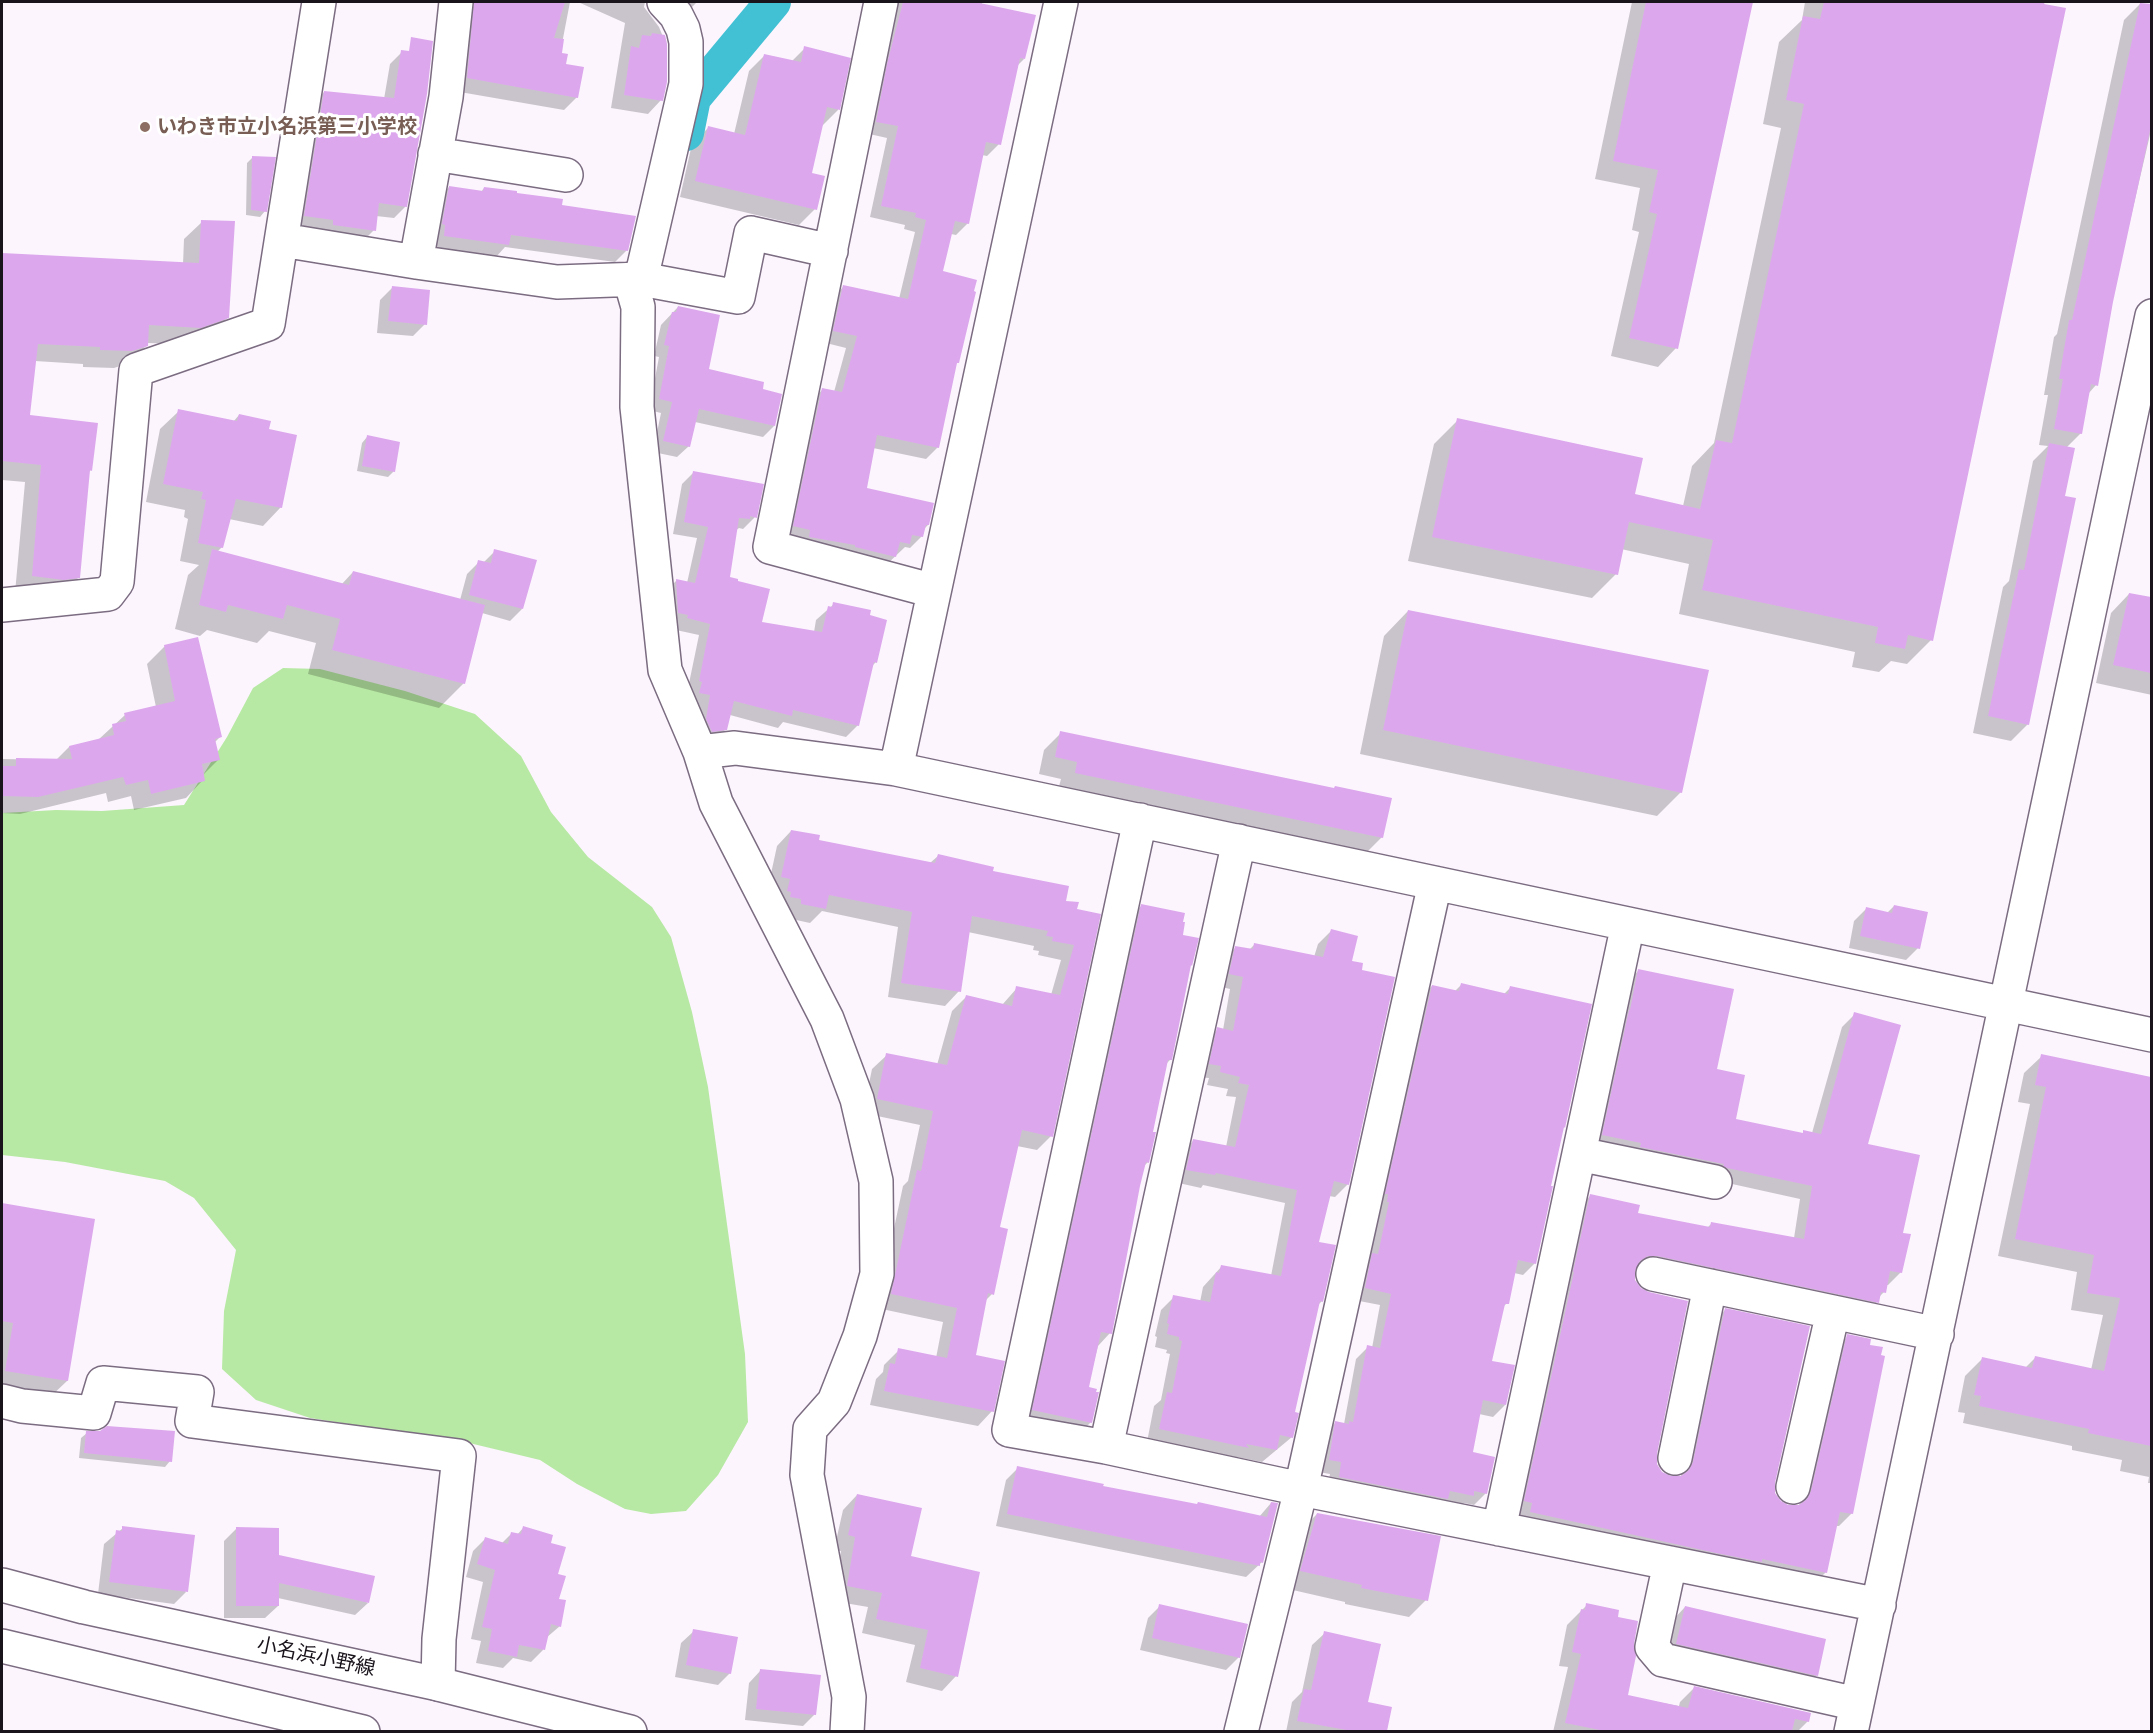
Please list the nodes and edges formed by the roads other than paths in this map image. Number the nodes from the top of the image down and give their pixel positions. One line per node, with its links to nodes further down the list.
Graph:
1 (319, 2): 8 (street)
2 (456, 2): 6 (street)
3 (664, 2): 11 (street)
4 (881, 2): 9 (street)
5 (1061, 2): 13 (street)
6 (435, 154): 7 (street); 10 (street)
7 (566, 175)
8 (282, 240): 10 (street); 14 (street)
9 (831, 250): 11 (street); 13 (street)
10 (416, 262): 11 (street)
11 (635, 279): 15 (street)
12 (2151, 316): 21 (street)
13 (934, 591): 16 (street)
14 (2, 605)
15 (700, 752): 16 (street); 44 (street)
16 (896, 769): 17 (street)
17 (1140, 820): 18 (street); 30 (street)
18 (1239, 841): 19 (street); 30 (street)
19 (1435, 883): 20 (street); 33 (street)
20 (1628, 924): 21 (street); 23 (street)
21 (2006, 1004): 22 (street); 28 (street)
22 (2151, 1035)
23 (1579, 1154): 24 (street); 34 (street)
24 (1714, 1182)
25 (1653, 1274): 26 (street)
26 (1710, 1286): 27 (street); 31 (street)
27 (1833, 1312): 28 (street); 32 (street)
28 (1936, 1334): 37 (street)
29 (2, 1401): 39 (street)
30 (1106, 1447): 33 (street)
31 (1675, 1458)
32 (1793, 1487)
33 (1301, 1489): 34 (street); 45 (street)
34 (1499, 1528): 35 (street)
35 (1670, 1563): 37 (street); 40 (street)
36 (2, 1584): 39 (street, 小名浜小野線)
37 (1879, 1605): 40 (street)
38 (2, 1646): 42 (street)
39 (438, 1684): 41 (street, 小名浜小野線)
40 (1854, 1718)
41 (591, 1727): 43 (street, 小名浜小野線)
42 (363, 1731)
43 (630, 1731)
44 (847, 1731)
45 (1241, 1731)

